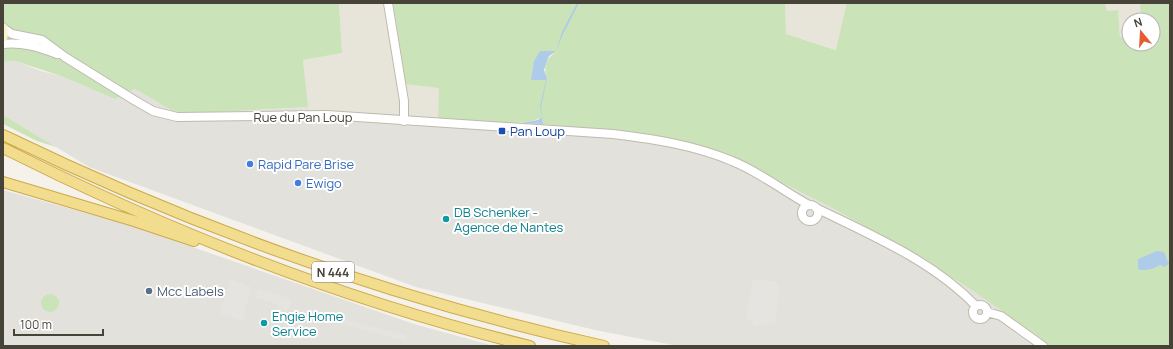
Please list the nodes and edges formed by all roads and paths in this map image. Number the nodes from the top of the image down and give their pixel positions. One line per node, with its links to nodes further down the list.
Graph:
1 (388, 3): 6 (street)
2 (3, 28): 3 (main road); 5 (street, Rue du Pan Loup)
3 (3, 37)
4 (3, 44): 5 (street, Rue du Pan Loup)
5 (65, 57): 6 (street, Rue du Pan Loup)
6 (404, 121): 10 (street, Rue du Pan Loup)
7 (3, 135): 17 (highway, N 444)
8 (3, 148): 15 (highway, N 444)
9 (3, 182): 15 (highway)
10 (790, 192): 11 (street, Rue du Pan Loup); 12 (street)
11 (813, 206): 12 (street); 13 (street); 14 (street, Rue du Pan Loup)
12 (802, 211): 13 (street)
13 (816, 218): 14 (street)
14 (842, 221): 18 (street, Rue du Pan Loup)
15 (240, 252): 16 (highway, N 444)
16 (530, 346)
17 (604, 346)
18 (1043, 346)

